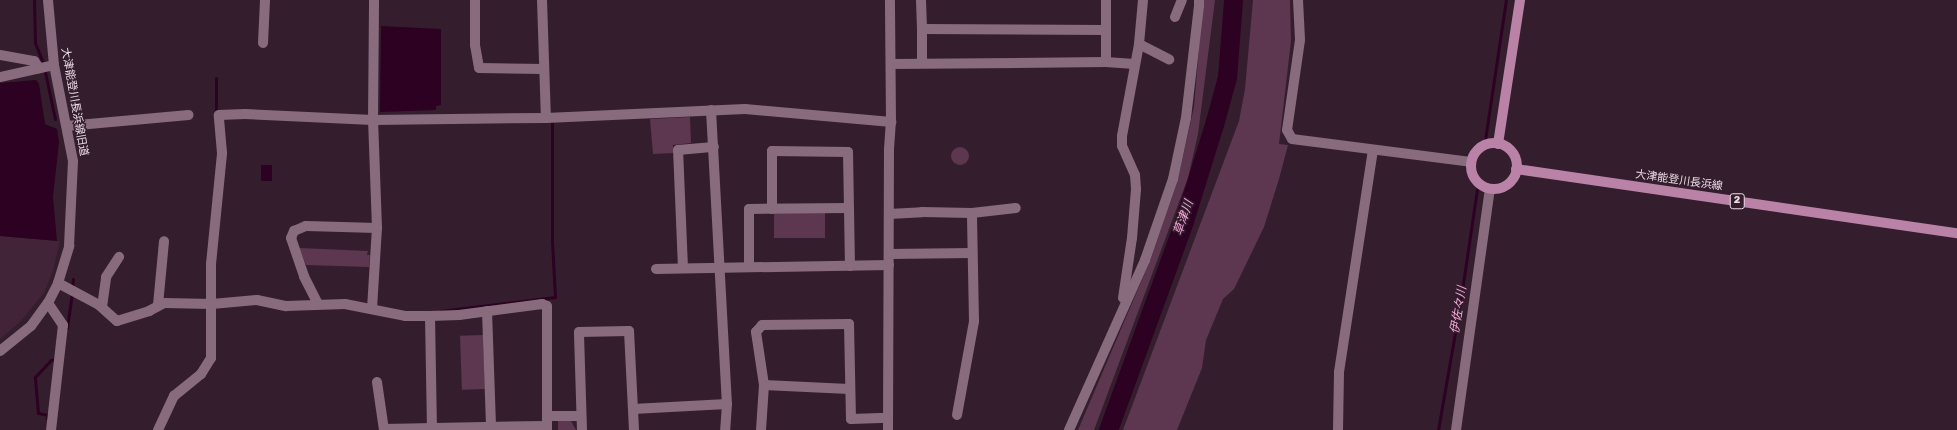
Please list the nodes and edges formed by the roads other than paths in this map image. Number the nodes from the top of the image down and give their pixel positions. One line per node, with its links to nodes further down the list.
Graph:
1 (48, 0): 25 (street, 大津能登川長浜線旧道)
2 (266, 0): 17 (street)
3 (374, 0): 32 (street)
4 (475, 0): 27 (street)
5 (542, 0): 27 (street)
6 (890, 0): 23 (street)
7 (921, 0): 15 (street)
8 (1106, 0): 16 (street)
9 (1143, 0): 18 (street)
10 (1182, 0): 14 (street)
11 (1298, 0): 37 (street)
12 (1520, 0): 35 (main road)
13 (1199, 2): 65 (street)
14 (1175, 17)
15 (922, 29): 16 (street); 21 (street)
16 (1106, 30): 22 (street)
17 (263, 43)
18 (1139, 44): 20 (street); 24 (street)
19 (0, 55): 26 (street)
20 (1169, 59)
21 (922, 62): 22 (street); 23 (street)
22 (1106, 62): 24 (street)
23 (891, 64): 33 (street)
24 (1134, 64): 65 (street)
25 (54, 65): 26 (street); 34 (street, 大津能登川長浜線旧道)
26 (40, 68): 28 (street)
27 (544, 69): 31 (street)
28 (0, 77)
29 (711, 110): 31 (street); 33 (street); 36 (street)
30 (189, 115): 34 (street)
31 (546, 118): 32 (street)
32 (373, 120): 46 (street); 60 (street)
33 (891, 122): 45 (street)
34 (67, 126): 58 (street, 大津能登川長浜線旧道)
35 (1498, 144): 38 (main road); 39 (main road)
36 (714, 147): 53 (street); 56 (street)
37 (1373, 151): 38 (street); 89 (street)
38 (1471, 162): 40 (main road)
39 (1516, 169): 40 (main road); 47 (main road, 大津能登川長浜線 / 2)
40 (1490, 189): 90 (street)
41 (772, 208): 42 (street); 42 (street); 54 (street)
42 (849, 208): 55 (street)
43 (1016, 208): 44 (street)
44 (972, 213): 45 (street); 49 (street)
45 (889, 214): 50 (street)
46 (377, 228): 61 (street); 64 (street)
47 (1957, 233)
48 (164, 241): 62 (street)
49 (972, 253): 50 (street); 74 (street)
50 (889, 254): 52 (street)
51 (119, 257): 63 (street)
52 (889, 265): 55 (street); 76 (street)
53 (719, 266): 54 (street); 56 (street); 72 (street)
54 (749, 266): 55 (street)
55 (850, 266)
56 (683, 268): 57 (street)
57 (656, 269)
58 (58, 283): 59 (street, 大津能登川長浜線旧道); 63 (street)
59 (48, 303): 68 (street, 大津能登川長浜線旧道); 81 (street)
60 (212, 304): 61 (street); 62 (street); 82 (street)
61 (318, 304): 64 (street)
62 (158, 305): 63 (street)
63 (102, 307)
64 (372, 309): 67 (street)
65 (1121, 310): 88 (street)
66 (488, 311): 67 (street); 77 (street); 78 (street)
67 (430, 316): 79 (street)
68 (0, 351)
69 (377, 382): 80 (street)
70 (764, 385): 71 (street); 71 (street); 86 (street)
71 (849, 389): 76 (street)
72 (727, 404): 73 (street); 85 (street)
73 (633, 410): 75 (street); 84 (street)
74 (957, 415)
75 (581, 416): 77 (street); 83 (street)
76 (888, 418): 87 (street)
77 (547, 424): 78 (street)
78 (491, 427): 79 (street)
79 (432, 428): 80 (street)
80 (384, 429)
81 (51, 430)
82 (158, 430)
83 (582, 430)
84 (634, 430)
85 (725, 430)
86 (761, 430)
87 (888, 430)
88 (1069, 430)
89 (1338, 430)
90 (1456, 430)

